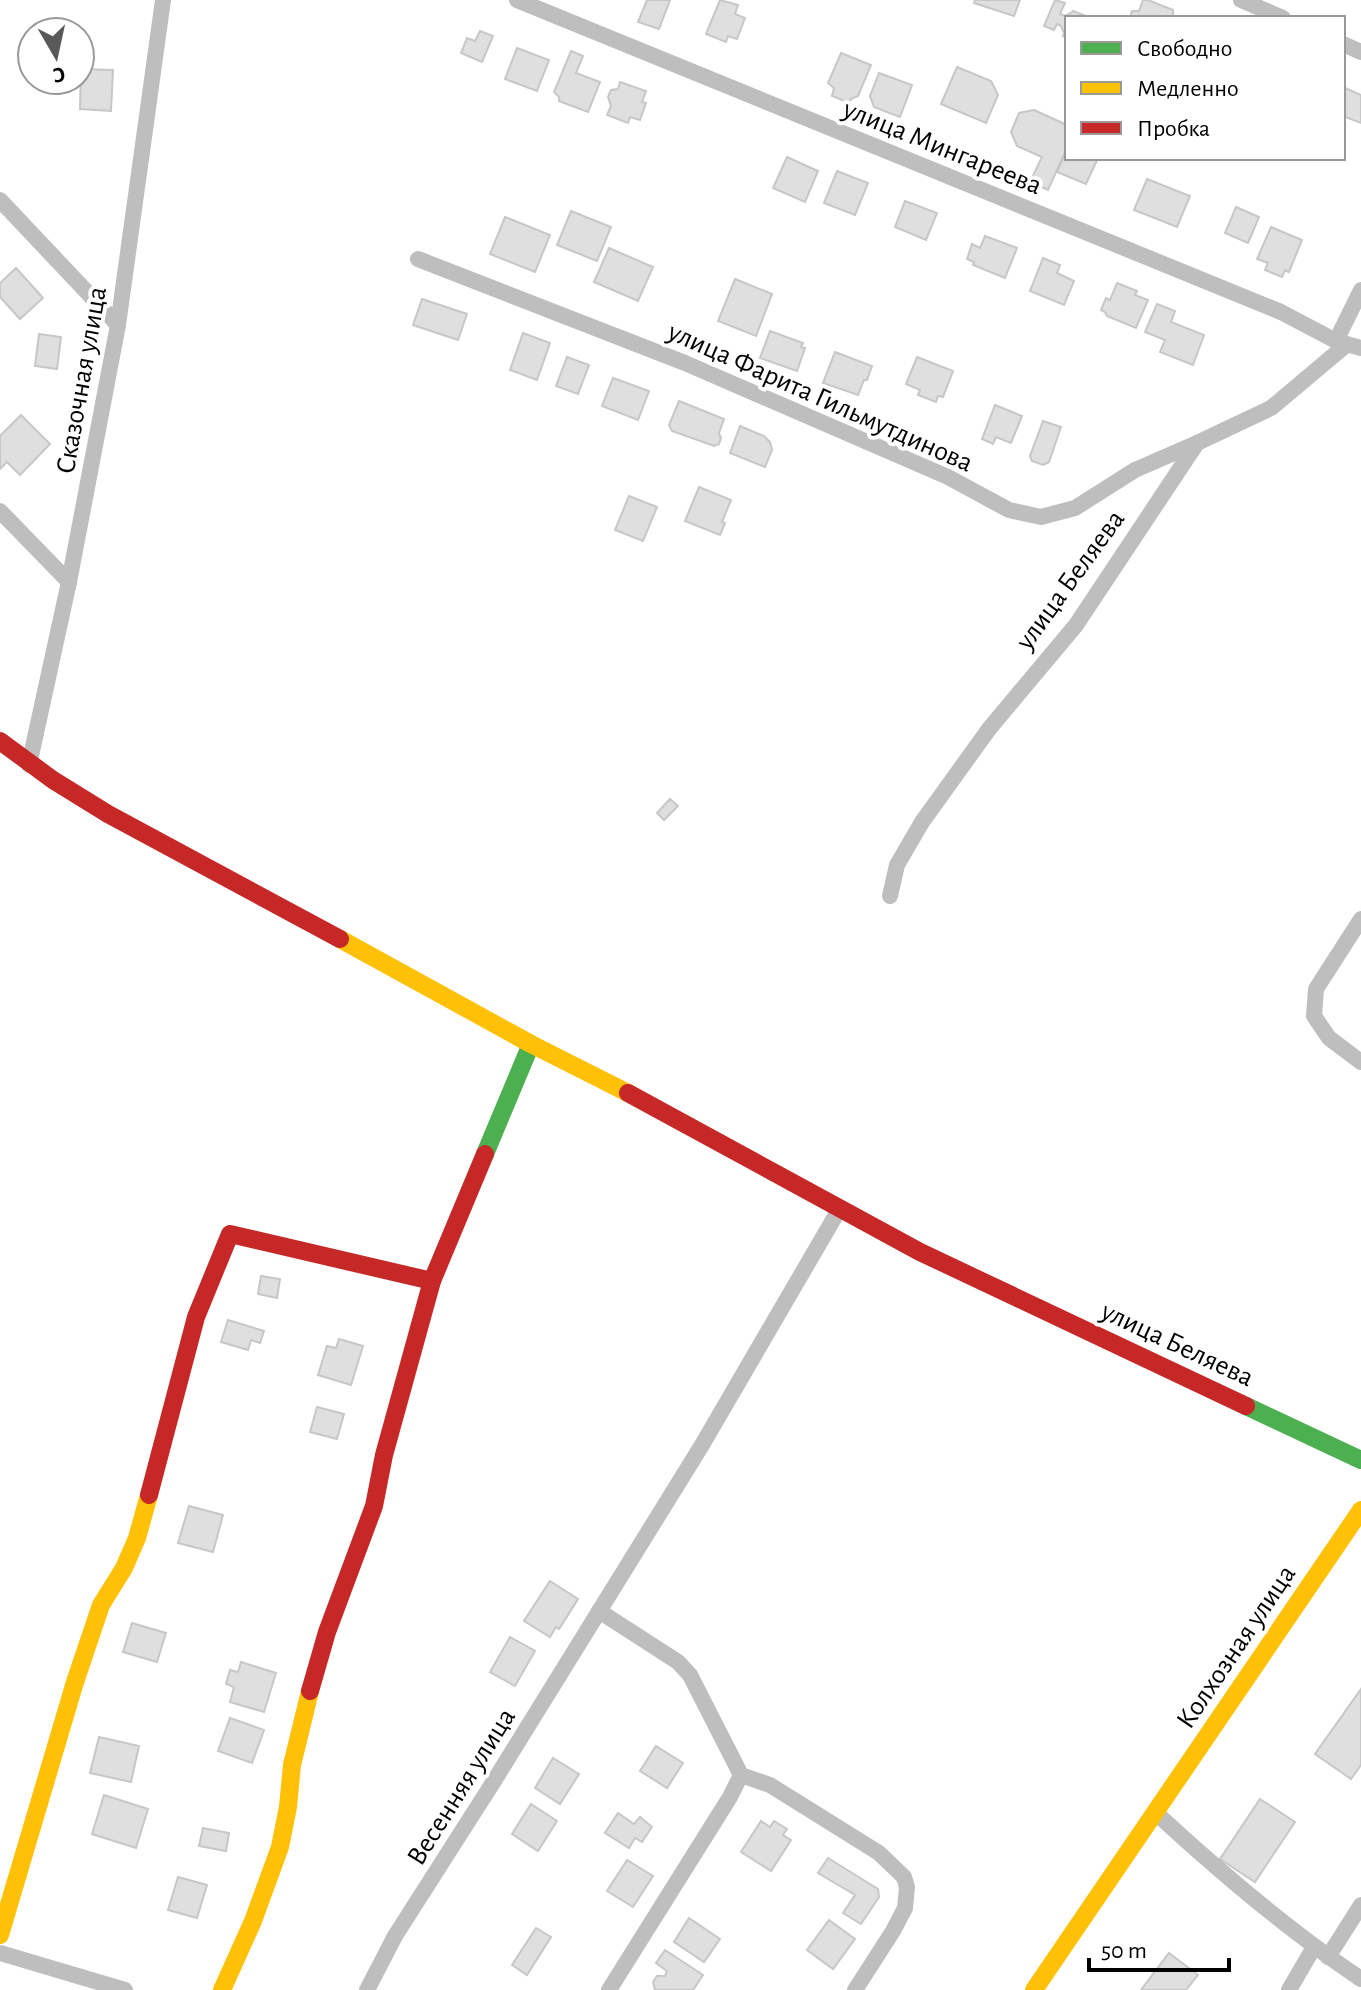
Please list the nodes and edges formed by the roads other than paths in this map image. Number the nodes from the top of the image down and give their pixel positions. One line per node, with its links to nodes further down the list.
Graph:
1 (163, 0): 8 (street, Сказочная улица)
2 (517, 0): 9 (street, улица Мингареева)
3 (1241, 0): 4 (street)
4 (1278, 16)
5 (0, 200): 8 (street)
6 (418, 259): 10 (street, улица Фарита Гильмутдинова)
7 (1361, 290): 9 (street)
8 (118, 325): 12 (street, Сказочная улица)
9 (1348, 345): 10 (street)
10 (1197, 443): 15 (street, улица Беляева)
11 (0, 511): 12 (street)
12 (69, 582): 14 (street, Сказочная улица)
13 (0, 741): 14 (street, улица Беляева)
14 (29, 765): 17 (street, улица Беляева)
15 (890, 896)
16 (1361, 919): 18 (street)
17 (531, 1044): 19 (street, улица Беляева); 20 (street)
18 (1361, 1062)
19 (840, 1208): 21 (street, улица Беляева); 23 (street, Весенняя улица)
20 (432, 1281): 27 (street); 32 (street)
21 (1361, 1460)
22 (1361, 1510): 25 (street, Колхозная улица)
23 (599, 1611): 24 (street); 33 (street, Весенняя улица)
24 (741, 1775): 34 (street); 35 (street)
25 (1156, 1813): 28 (street); 36 (street, Колхозная улица)
26 (1361, 1905): 28 (street)
27 (0, 1935)
28 (1321, 1952): 30 (street); 37 (street)
29 (0, 1953): 31 (street)
30 (1361, 1979)
31 (125, 1990)
32 (222, 1990)
33 (367, 1990)
34 (609, 1990)
35 (855, 1990)
36 (1034, 1990)
37 (1289, 1990)

